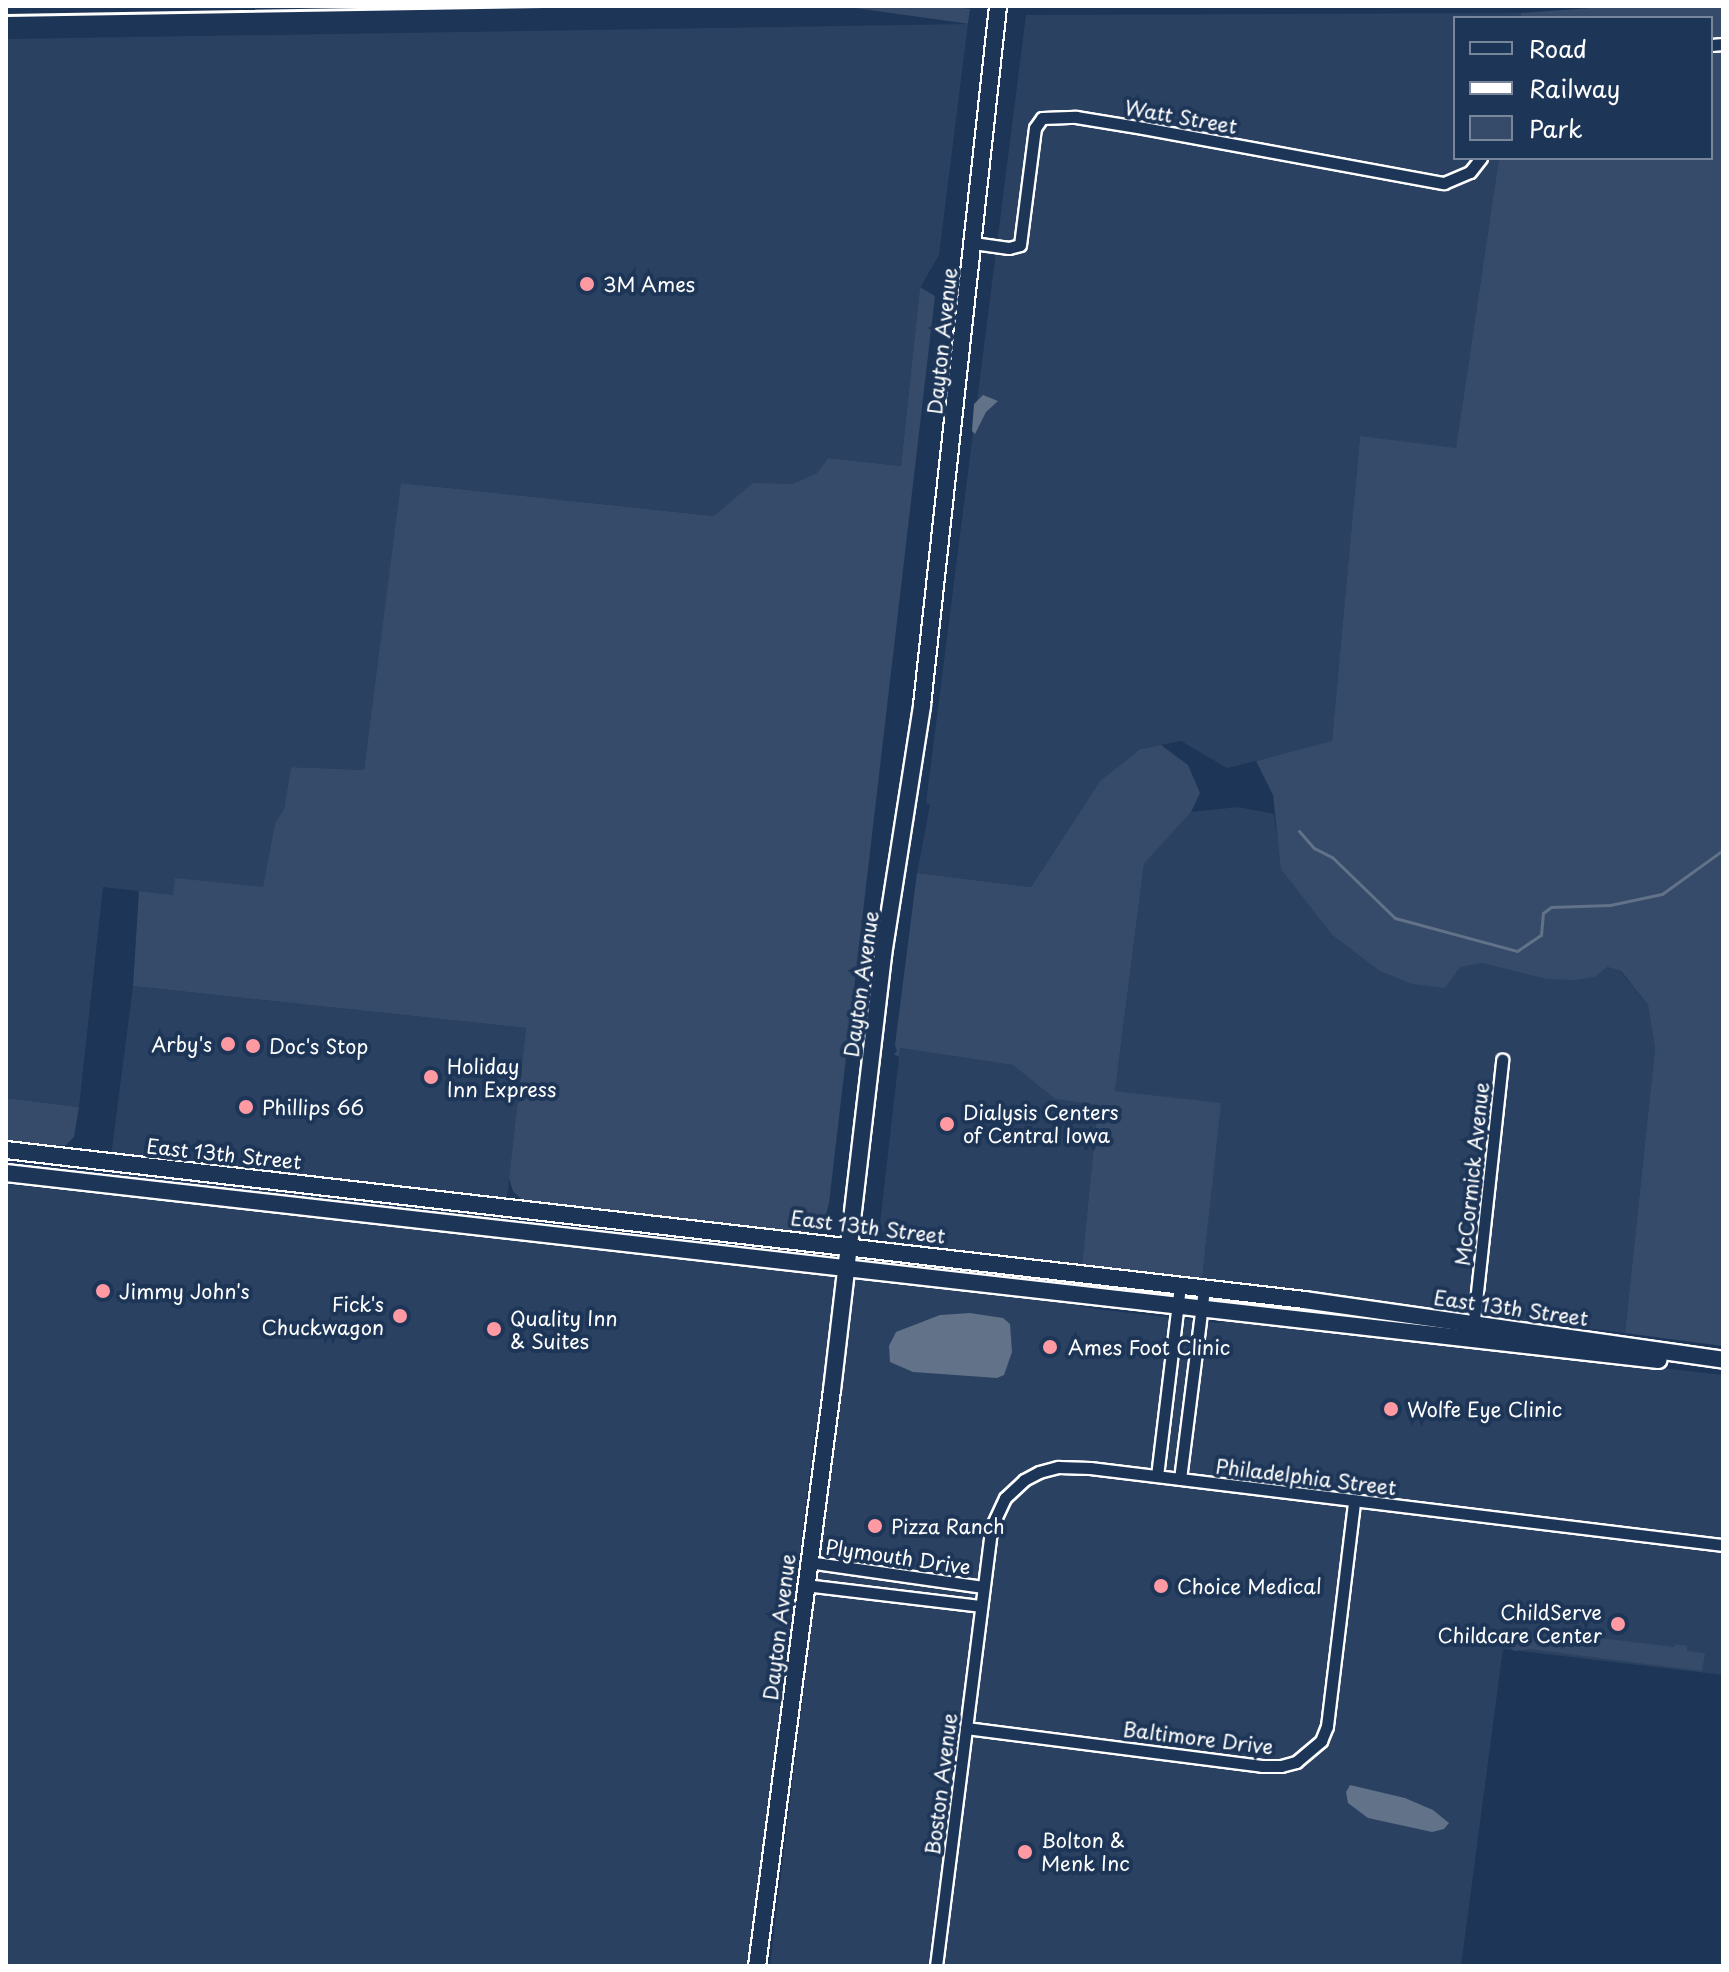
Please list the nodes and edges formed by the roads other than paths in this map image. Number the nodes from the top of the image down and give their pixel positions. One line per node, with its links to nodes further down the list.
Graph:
1 (998, 6): 3 (main road, Dayton Avenue)
2 (1479, 160): 3 (street, Watt Street)
3 (973, 243): 7 (main road, Dayton Avenue)
4 (1502, 1060): 13 (street, McCormick Avenue)
5 (6, 1150): 7 (main road, East 13th Street)
6 (6, 1173): 8 (main road, East 13th Street)
7 (849, 1245): 8 (main road, Dayton Avenue); 9 (main road, East 13th Street)
8 (847, 1266): 11 (main road, East 13th Street); 19 (main road, Dayton Avenue)
9 (1180, 1285): 10 (main road, East 13th Street); 11 (street)
10 (1204, 1288): 12 (street); 13 (main road, East 13th Street)
11 (1177, 1305): 12 (main road, East 13th Street); 15 (street)
12 (1202, 1308): 13 (main road, East 13th Street); 16 (street)
13 (1472, 1331): 14 (main road, East 13th Street)
14 (1723, 1363)
15 (1157, 1476): 16 (street, Philadelphia Street); 21 (street, Philadelphia Street)
16 (1180, 1479): 17 (street, Philadelphia Street)
17 (1354, 1502): 18 (street, Philadelphia Street); 23 (street, Baltimore Drive)
18 (1723, 1545)
19 (808, 1562): 20 (main road, Dayton Avenue); 21 (street, Plymouth Drive)
20 (805, 1585): 22 (street, Plymouth Drive); 24 (main road, Dayton Avenue)
21 (983, 1587): 22 (street, Philadelphia Street)
22 (980, 1606): 23 (street, Boston Avenue)
23 (966, 1728): 25 (street, Boston Avenue)
24 (757, 1966)
25 (936, 1966)

